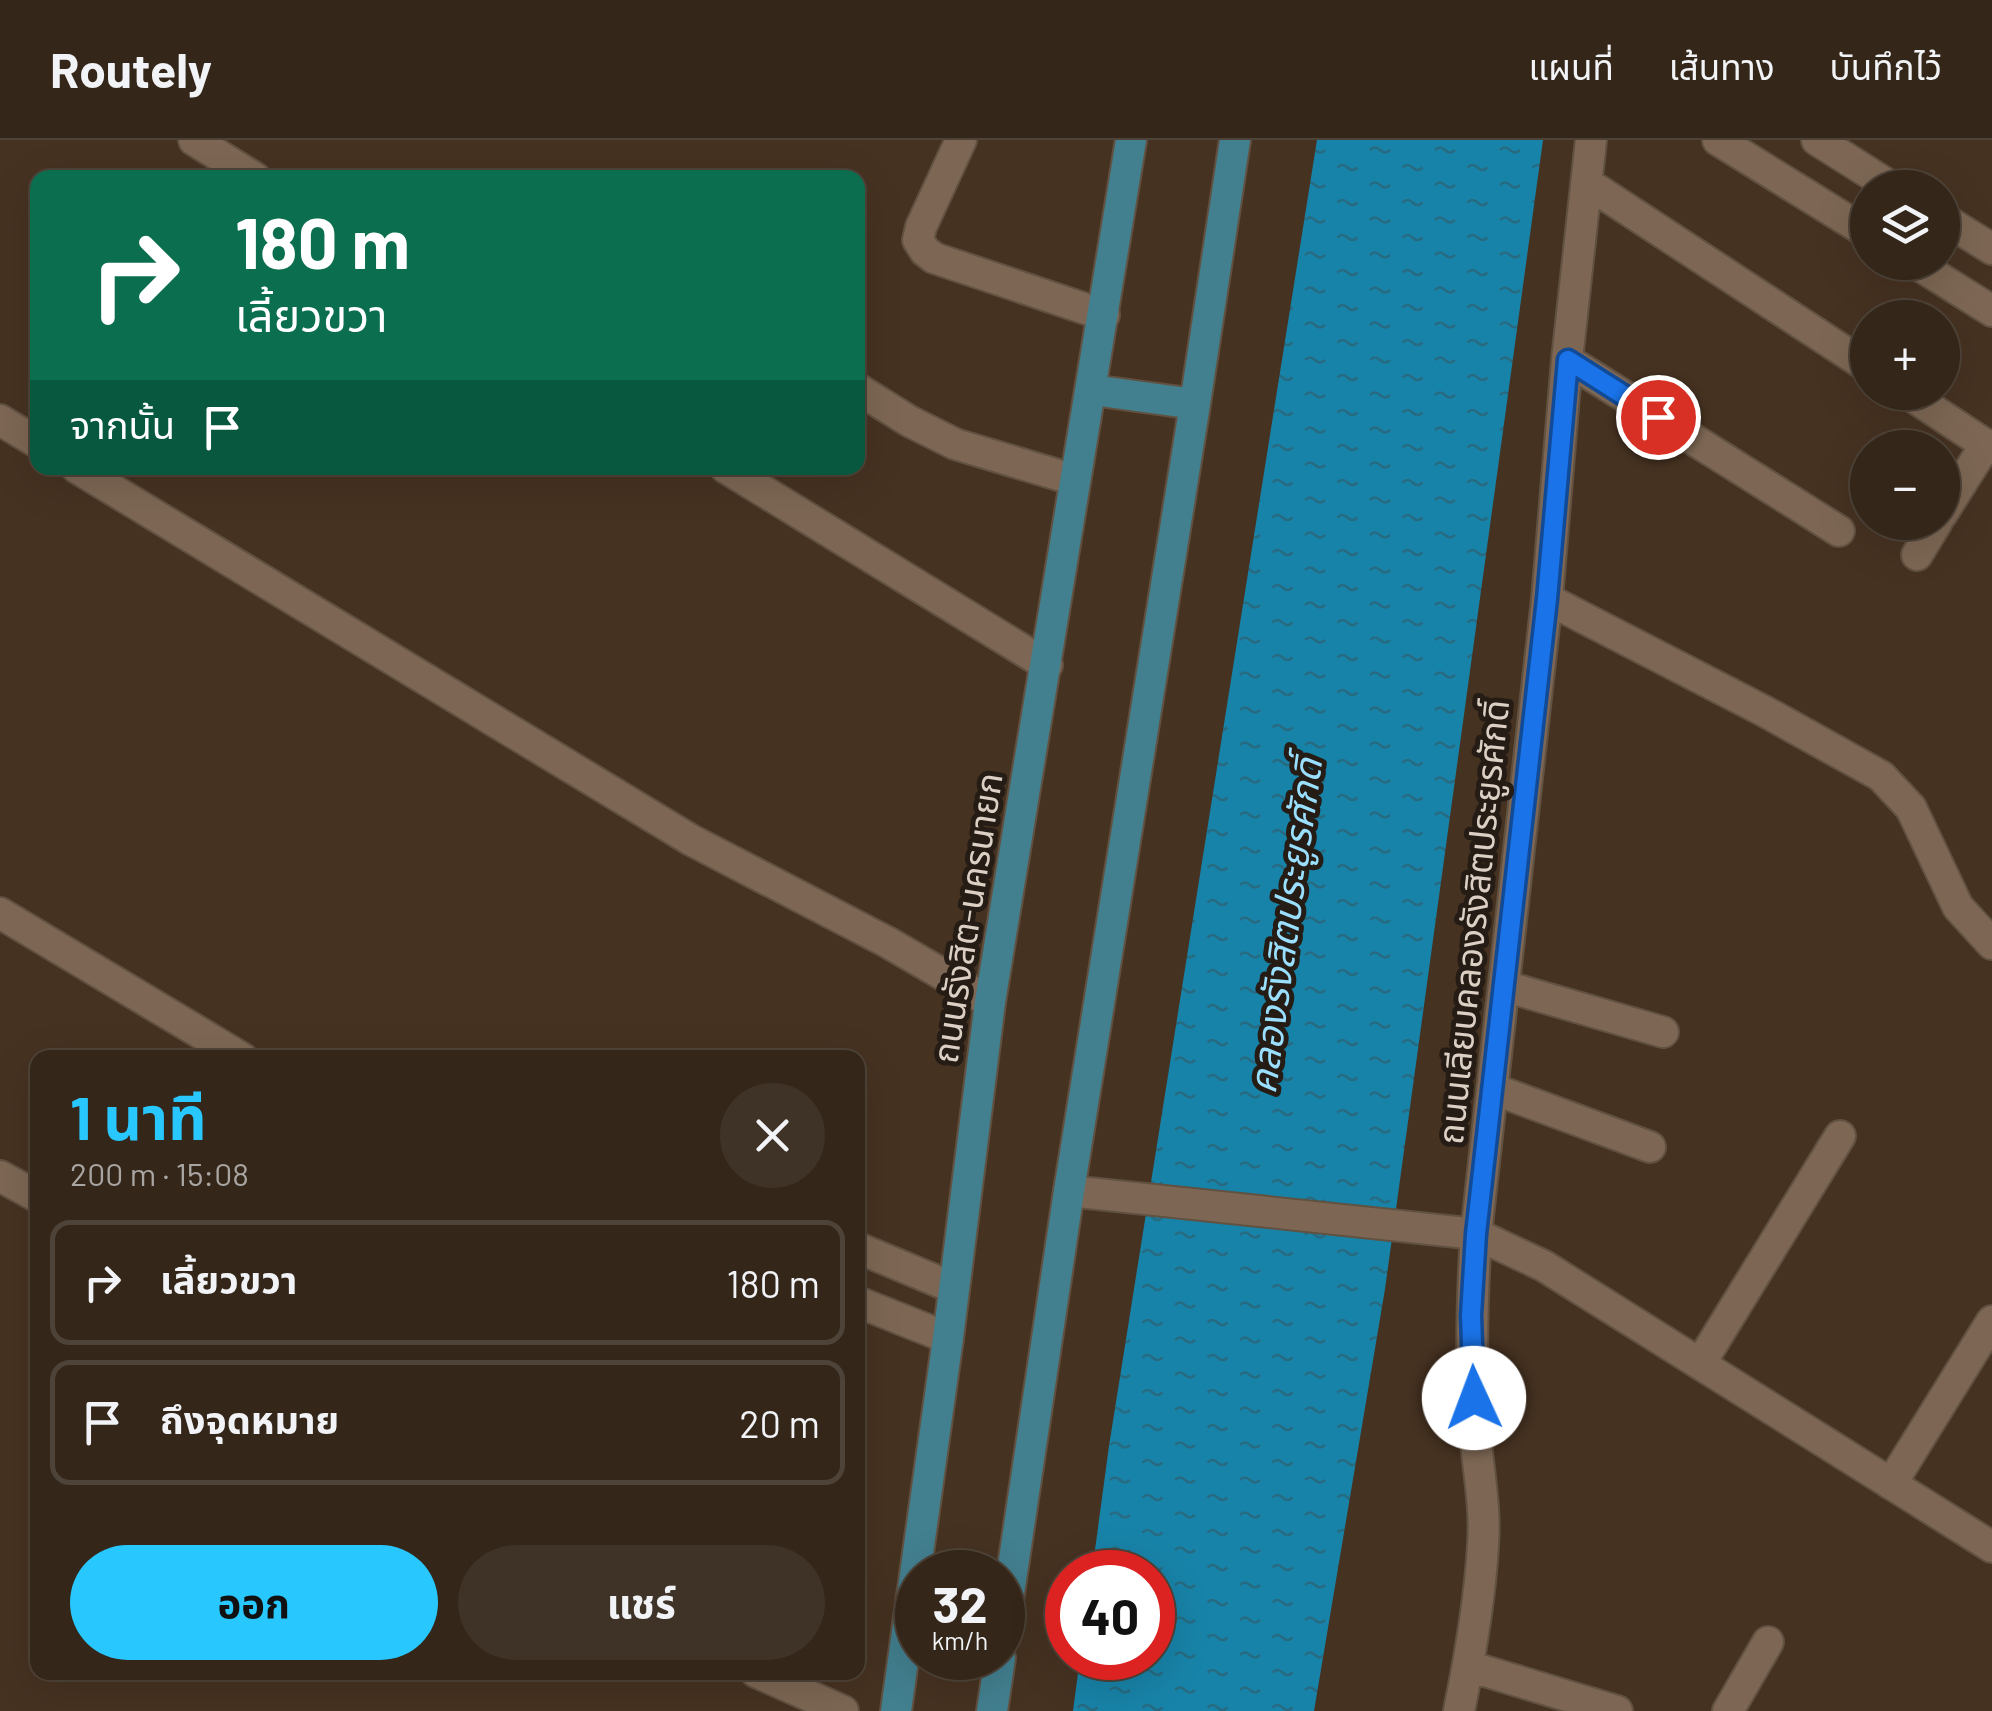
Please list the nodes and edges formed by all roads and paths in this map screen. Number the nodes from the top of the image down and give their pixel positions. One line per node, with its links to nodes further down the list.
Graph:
1 (194, 140): 8 (street)
2 (961, 140): 16 (street)
3 (1131, 140): 16 (main road, ถนนรังสิต-นครนายก)
4 (1235, 140): 21 (main road)
5 (1591, 140): 10 (street, ถนนเลียบคลองรังสิตประยูรศักดิ์)
6 (1718, 140): 11 (street)
7 (1817, 140): 9 (street)
8 (242, 170)
9 (1865, 170)
10 (1587, 183): 17 (street); 18 (street, ถนนเลียบคลองรังสิตประยูรศักดิ์)
11 (1850, 223)
12 (1960, 229): 13 (street)
13 (1992, 249)
14 (1943, 280): 15 (street)
15 (1992, 311)
16 (1104, 315): 19 (main road, ถนนรังสิต-นครนายก)
17 (1850, 355)
18 (1568, 360): 30 (street); 33 (street, ถนนเลียบคลองรังสิตประยูรศักดิ์)
19 (1092, 390): 21 (main road); 28 (main road, ถนนรังสิต-นครนายก)
20 (865, 393): 28 (street)
21 (1195, 404): 45 (main road)
22 (1934, 410): 25 (street)
23 (0, 420): 24 (street)
24 (30, 438)
25 (1989, 446): 29 (street)
26 (89, 475): 38 (street)
27 (737, 475): 34 (street)
28 (1076, 480): 34 (main road, ถนนรังสิต-นครนายก)
29 (1960, 488)
30 (1839, 531)
31 (1926, 540): 32 (street)
32 (1916, 555)
33 (1547, 599): 36 (street); 37 (street, ถนนเลียบคลองรังสิตประยูรศักดิ์)
34 (1046, 665): 38 (main road, ถนนรังสิต-นครนายก)
35 (0, 913): 40 (street)
36 (1992, 944)
37 (1504, 986): 39 (street); 41 (street, ถนนเลียบคลองรังสิตประยูรศักดิ์)
38 (990, 1002): 49 (main road, ถนนรังสิต-นครนายก)
39 (1663, 1032)
40 (229, 1050)
41 (1492, 1089): 43 (street); 47 (street, ถนนเลียบคลองรังสิตประยูรศักดิ์)
42 (1840, 1136): 53 (street)
43 (1650, 1148)
44 (0, 1176): 46 (street)
45 (1069, 1191): 47 (street); 56 (main road)
46 (30, 1193)
47 (1476, 1234): 53 (street); 58 (street, ถนนเลียบคลองรังสิตประยูรศักดิ์)
48 (865, 1251): 49 (street)
49 (954, 1288): 52 (main road, ถนนรังสิต-นครนายก)
50 (865, 1305): 52 (street)
51 (1992, 1321): 54 (street)
52 (948, 1338): 62 (main road, ถนนรังสิต-นครนายก)
53 (1700, 1364): 54 (street)
54 (1891, 1484): 55 (street)
55 (1992, 1547)
56 (1015, 1550)
57 (1768, 1642): 66 (street)
58 (1468, 1666): 64 (street, ถนนเลียบคลองรังสิตประยูรศักดิ์); 65 (street)
59 (774, 1680): 61 (street)
60 (997, 1680): 63 (main road)
61 (843, 1711)
62 (896, 1711)
63 (992, 1711)
64 (1459, 1711)
65 (1616, 1711)
66 (1728, 1711)

